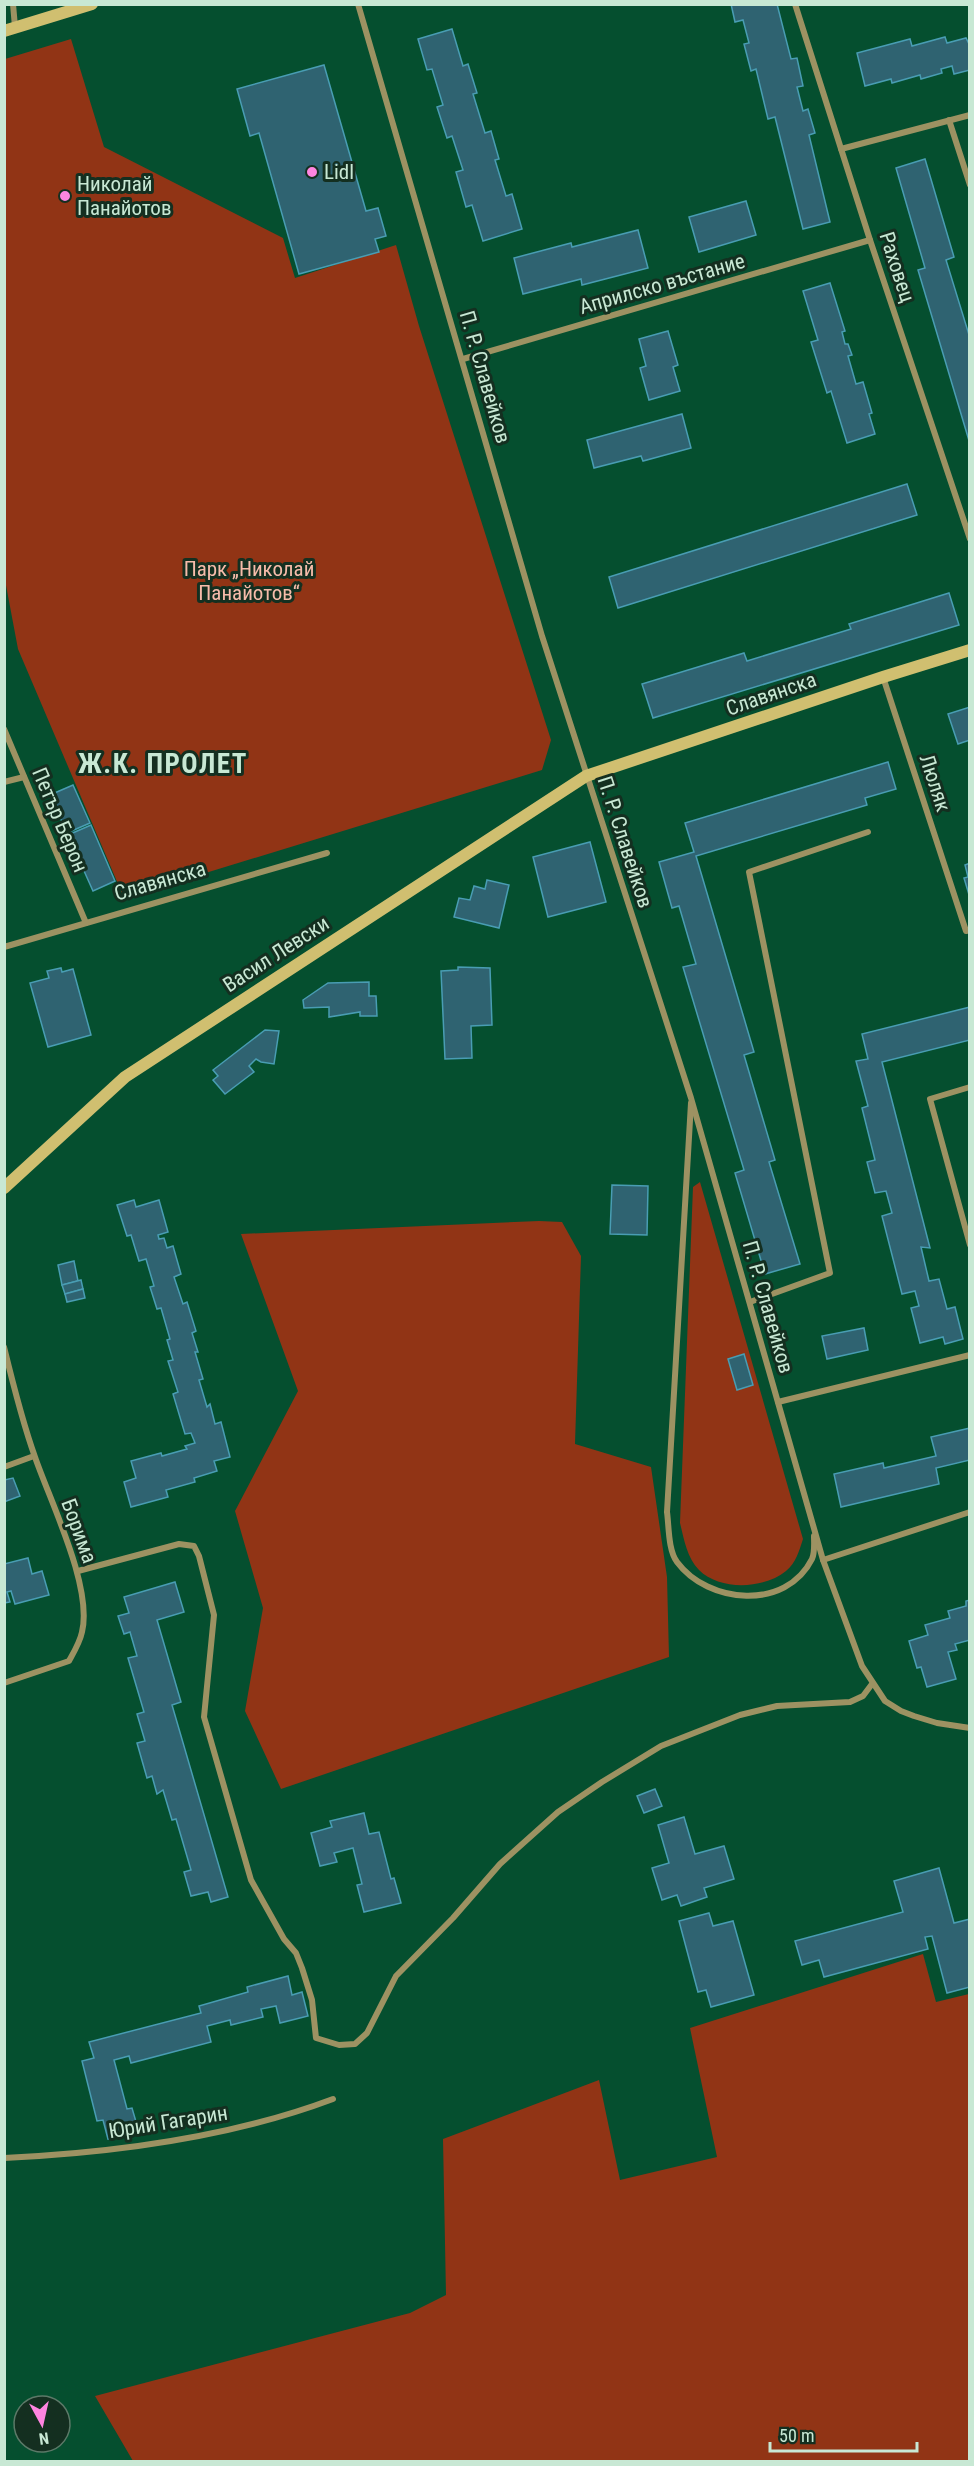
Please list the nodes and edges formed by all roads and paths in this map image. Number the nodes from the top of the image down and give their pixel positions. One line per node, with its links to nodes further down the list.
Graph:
1 (13, 4): 5 (street)
2 (92, 4): 5 (street)
3 (358, 4): 11 (street, П. Р. Славейков)
4 (795, 4): 8 (street, Раховец)
5 (10, 29)
6 (969, 115): 7 (street)
7 (949, 120): 8 (street); 9 (street)
8 (841, 149): 10 (street, Раховец)
9 (969, 183)
10 (870, 240): 11 (street, Априлско въстание); 12 (street, Раховец)
11 (463, 359): 16 (street, П. Р. Славейков)
12 (969, 539)
13 (969, 650): 14 (street, Славянска)
14 (883, 677): 16 (street, Славянска); 22 (street, Люляк)
15 (4, 729): 17 (street, Петър Берон)
16 (586, 776): 25 (street, П. Р. Славейков); 26 (street, Васил Левски)
17 (24, 777): 18 (street); 21 (street, Петър Берон)
18 (4, 782)
19 (868, 832): 28 (street)
20 (327, 853): 21 (street, Славянска)
21 (86, 923): 23 (street, Славянска)
22 (969, 930)
23 (4, 947)
24 (969, 1087): 27 (street)
25 (692, 1098): 28 (street, П. Р. Славейков); 35 (street)
26 (4, 1188)
27 (969, 1245)
28 (750, 1302): 31 (street, П. Р. Славейков)
29 (4, 1347): 32 (street, Борима)
30 (969, 1355): 31 (street)
31 (778, 1402): 35 (street, П. Р. Славейков)
32 (34, 1455): 33 (street); 37 (street, Борима)
33 (4, 1467)
34 (969, 1512): 36 (street)
35 (814, 1529): 36 (street, П. Р. Славейков)
36 (823, 1560): 39 (street, П. Р. Славейков)
37 (78, 1571): 38 (street, Борима); 39 (street)
38 (4, 1683)
39 (872, 1684): 40 (street)
40 (969, 1728)
41 (333, 2099): 42 (street, Юрий Гагарин)
42 (4, 2158)

